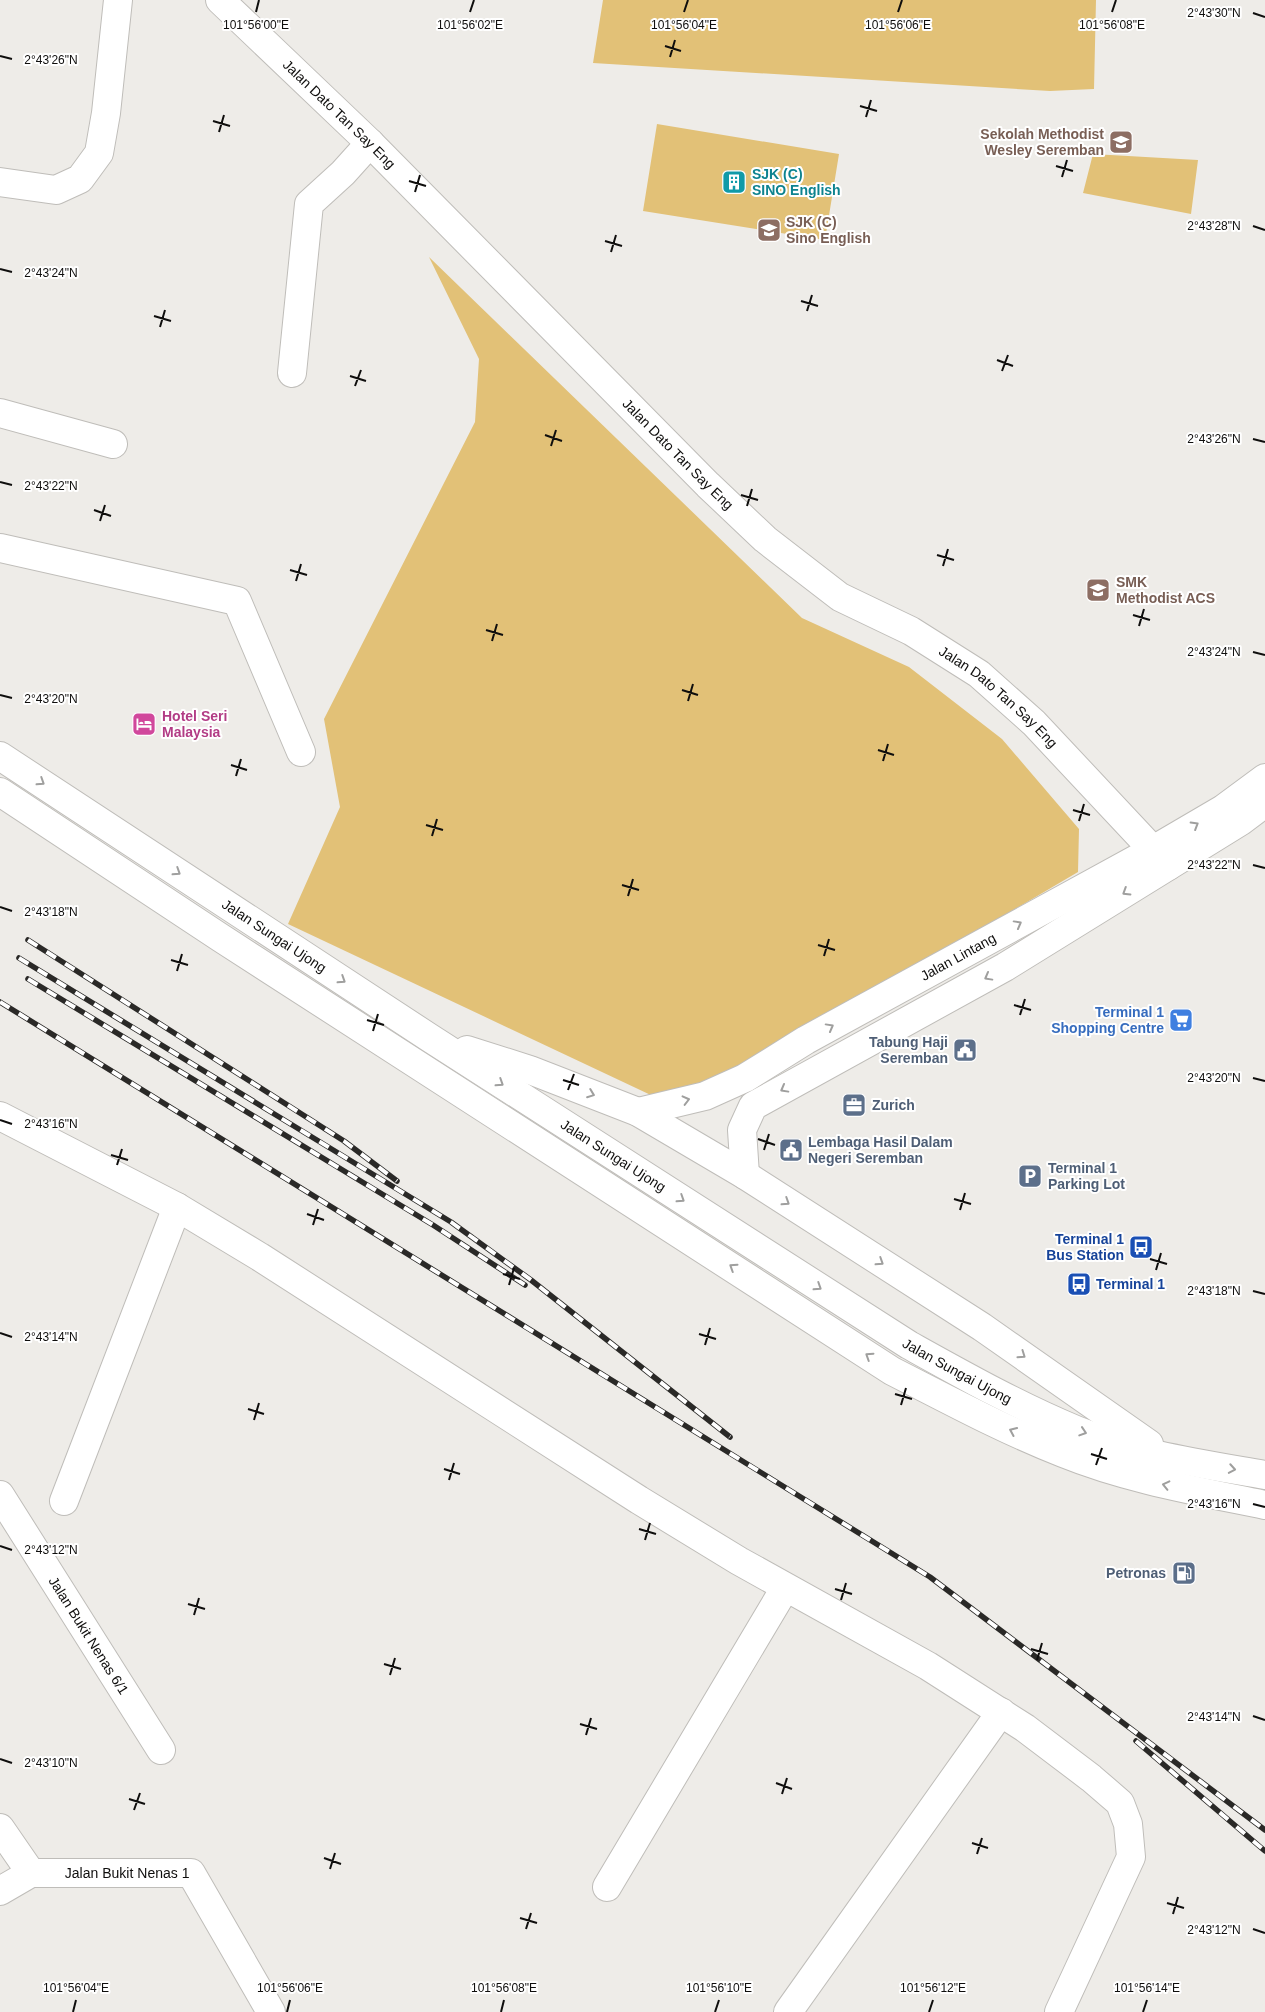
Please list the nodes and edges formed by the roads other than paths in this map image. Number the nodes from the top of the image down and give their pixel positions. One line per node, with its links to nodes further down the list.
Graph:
1 (118, 0): 4 (main road)
2 (220, 0): 3 (main road, Jalan Dato Tan Say Eng)
3 (370, 144): 5 (main road); 14 (main road, Jalan Dato Tan Say Eng)
4 (0, 182)
5 (292, 373)
6 (0, 413): 7 (main road)
7 (113, 444)
8 (0, 548): 9 (main road)
9 (301, 752)
10 (0, 756): 15 (main road, Jalan Sungai Ujong, one-way to 15)
11 (1265, 778): 14 (main road, Jalan Lintang, one-way to 11)
12 (0, 792): 26 (main road, Jalan Sungai Ujong, one-way to 12)
13 (1265, 803): 14 (main road, Jalan Lintang)
14 (1161, 858): 16 (main road, Jalan Lintang, one-way to 14); 17 (main road, Jalan Lintang, one-way to 17)
15 (430, 1038): 18 (main road, one-way to 18); 22 (main road, Jalan Sungai Ujong, one-way to 22)
16 (806, 1040): 17 (main road); 18 (main road, Jalan Lintang, one-way to 16)
17 (826, 1066): 20 (main road, Jalan Lintang, one-way to 20)
18 (638, 1112): 20 (main road)
19 (0, 1116): 21 (main road)
20 (744, 1175): 22 (main road, one-way to 22)
21 (177, 1207): 25 (main road); 27 (main road)
22 (1167, 1457): 23 (main road, Jalan Sungai Ujong, one-way to 23)
23 (1265, 1475)
24 (0, 1495): 29 (main road, Jalan Bukit Nenas 6/1)
25 (64, 1501)
26 (1265, 1505)
27 (785, 1588): 28 (main road); 32 (main road)
28 (1001, 1712): 35 (main road); 36 (main road)
29 (161, 1750)
30 (0, 1828): 31 (main road)
31 (31, 1874): 33 (main road, Jalan Bukit Nenas 1); 34 (main road, Jalan Bukit Nenas 1)
32 (607, 1887)
33 (0, 1891)
34 (271, 2012)
35 (788, 2012)
36 (1059, 2012)

